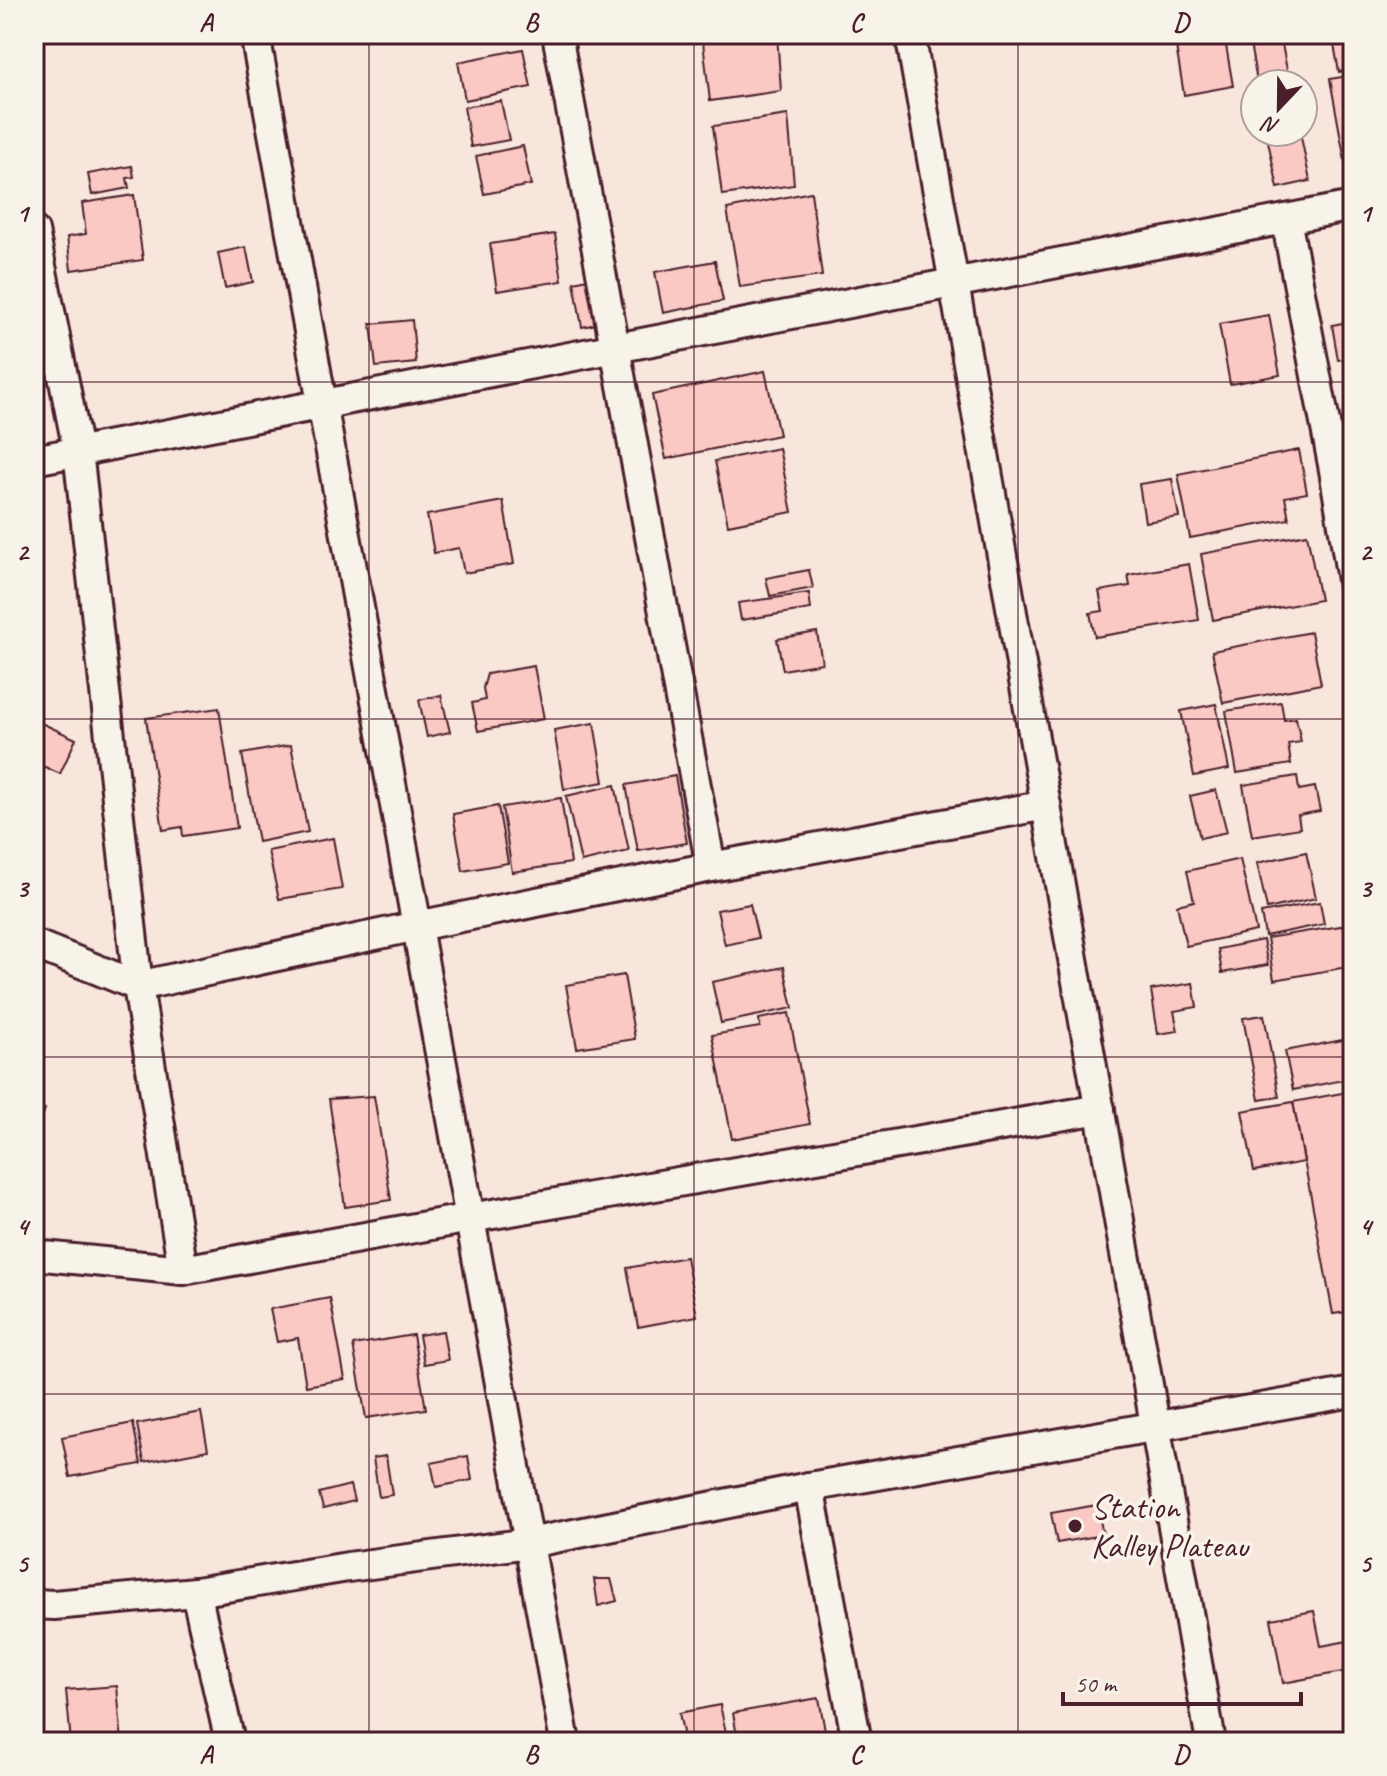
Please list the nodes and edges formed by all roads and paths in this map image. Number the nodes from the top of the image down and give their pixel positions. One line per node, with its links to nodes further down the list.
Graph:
1 (255, 34): 9 (street)
2 (557, 34): 8 (street)
3 (910, 34): 7 (street)
4 (1353, 206): 5 (street)
5 (1286, 219): 7 (street); 12 (street)
6 (34, 231): 10 (street)
7 (954, 283): 8 (street); 14 (street)
8 (615, 348): 9 (street); 15 (street)
9 (322, 405): 10 (street); 16 (street)
10 (78, 451): 11 (street); 18 (street)
11 (34, 460)
12 (1344, 468): 13 (street)
13 (1353, 586)
14 (1046, 805): 15 (street); 19 (street)
15 (711, 867): 16 (street)
16 (417, 926): 18 (street); 20 (street)
17 (34, 944): 18 (street)
18 (138, 986): 22 (street)
19 (1100, 1109): 20 (street); 24 (street)
20 (470, 1218): 22 (street); 26 (street)
21 (34, 1255): 22 (street)
22 (183, 1270)
23 (1353, 1392): 24 (street)
24 (1156, 1427): 25 (street); 32 (street)
25 (809, 1487): 26 (street); 31 (street)
26 (529, 1543): 27 (street); 30 (street)
27 (196, 1592): 28 (street); 29 (street)
28 (34, 1604)
29 (230, 1742)
30 (565, 1742)
31 (857, 1742)
32 (1211, 1742)

